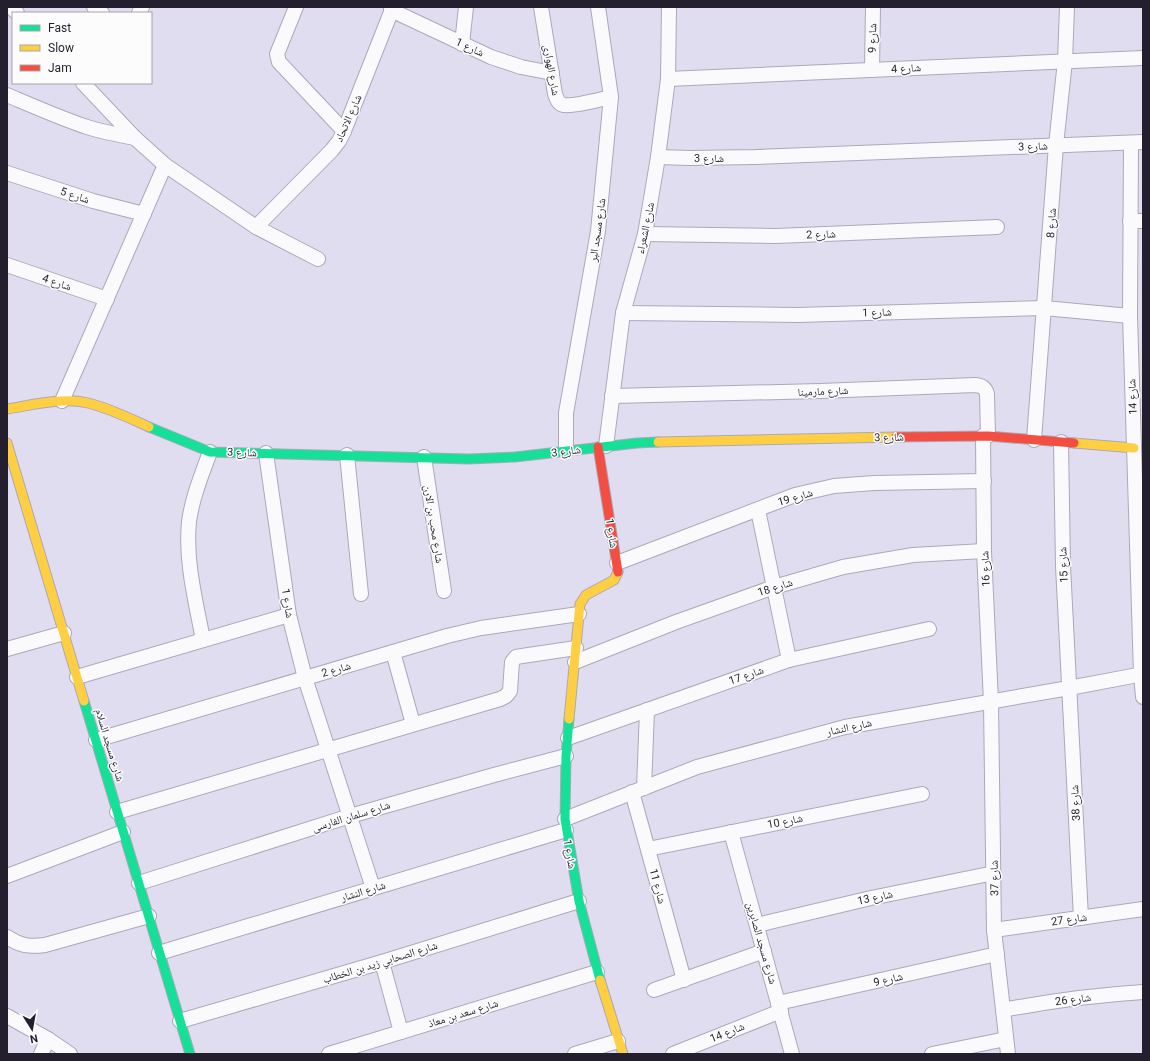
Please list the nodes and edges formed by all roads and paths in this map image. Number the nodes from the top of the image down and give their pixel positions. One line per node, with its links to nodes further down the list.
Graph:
1 (296, 7): 18 (street)
2 (466, 7): 9 (street)
3 (541, 7): 13 (street, شارع الهوارى)
4 (598, 7): 17 (street, شارع مسجد البر)
5 (669, 7): 14 (street, شارع الشعراء)
6 (873, 7): 12 (street, شارع 9)
7 (1067, 7): 11 (street, شارع 8)
8 (392, 8): 9 (street, شارع 1); 18 (street, شارع الاتحاد)
9 (462, 44): 13 (street, شارع 1)
10 (1143, 58): 11 (street, شارع 4)
11 (1065, 61): 12 (street, شارع 4); 21 (street, شارع 8)
12 (872, 70): 14 (street, شارع 4)
13 (552, 73): 17 (street, شارع الهوارى)
14 (668, 79): 22 (street, شارع الشعراء)
15 (85, 84): 19 (street)
16 (7, 95): 19 (street)
17 (611, 97): 48 (street, شارع مسجد البر)
18 (344, 130): 27 (street, شارع الاتحاد)
19 (135, 138): 23 (street)
20 (1137, 142): 21 (street, شارع 3); 26 (street, شارع 14)
21 (1056, 145): 22 (street, شارع 3); 34 (street, شارع 8)
22 (658, 157): 29 (street, شارع الشعراء)
23 (165, 165): 25 (street); 27 (street)
24 (7, 173): 25 (street, شارع 5)
25 (144, 214): 33 (street)
26 (1137, 221): 32 (street, شارع 14)
27 (256, 227): 30 (street)
28 (997, 228): 29 (street, شارع 2)
29 (645, 234): 35 (street, شارع الشعراء)
30 (318, 259)
31 (7, 266): 33 (street, شارع 4)
32 (1136, 289): 36 (street, شارع 14)
33 (107, 300): 39 (street)
34 (1044, 308): 35 (street, شارع 1); 36 (street, شارع 1); 43 (street, شارع 8)
35 (623, 313): 38 (street, شارع الشعراء)
36 (1130, 316): 37 (street, شارع 14)
37 (1137, 352): 41 (street, شارع 14)
38 (612, 396): 42 (street, شارع مارمينا); 46 (street, شارع الشعراء)
39 (62, 401): 40 (street, شارع 3); 49 (street, شارع 3)
40 (7, 409)
41 (1138, 426): 47 (street, شارع 14)
42 (985, 436): 43 (street, شارع 3); 46 (street, شارع 3); 53 (street, شارع 16)
43 (1034, 440): 44 (street, شارع 3)
44 (1061, 442): 47 (street, شارع 3); 73 (street, شارع 15)
45 (7, 443): 64 (street, شارع مسجد السلام)
46 (602, 447): 48 (street, شارع 3); 57 (street, شارع 1)
47 (1134, 448): 54 (street, شارع 14)
48 (566, 451): 52 (street, شارع 3)
49 (210, 452): 50 (street, شارع 3); 65 (street)
50 (266, 453): 51 (street, شارع 3); 62 (street, شارع 1)
51 (347, 455): 52 (street, شارع 3); 60 (street)
52 (424, 457): 59 (street, شارع محب بن الارن)
53 (984, 481): 55 (street, شارع 19); 56 (street, شارع 16)
54 (1139, 498): 70 (street, شارع 14)
55 (758, 510): 57 (street, شارع 19); 58 (street)
56 (984, 551): 58 (street, شارع 18); 75 (street, شارع 16)
57 (617, 563): 61 (street, شارع 1)
58 (774, 587): 68 (street, شارع 18); 69 (street)
59 (444, 591)
60 (361, 594)
61 (579, 614): 67 (street, شارع 2); 68 (street, شارع 1)
62 (289, 615): 65 (street); 72 (street, شارع 1)
63 (929, 629): 69 (street, شارع 17)
64 (64, 633): 66 (street); 71 (street, شارع مسجد السلام)
65 (203, 640): 71 (street)
66 (7, 649)
67 (393, 652): 72 (street, شارع 2); 77 (street)
68 (575, 655): 77 (street); 78 (street, شارع 1)
69 (788, 660): 76 (street, شارع 17)
70 (1142, 674): 73 (street, شارع النشار); 74 (street, شارع 14)
71 (77, 677): 79 (street, شارع مسجد السلام)
72 (304, 678): 79 (street, شارع 2); 80 (street, شارع 1)
73 (1069, 688): 75 (street, شارع النشار); 97 (street, شارع 38)
74 (1143, 698)
75 (991, 702): 82 (street, شارع النشار); 90 (street, شارع 37)
76 (647, 710): 78 (street, شارع 17); 82 (street, شارع 11)
77 (413, 724): 80 (street)
78 (568, 738): 81 (street, شارع 1)
79 (96, 740): 84 (street, شارع مسجد السلام)
80 (328, 750): 84 (street); 85 (street, شارع 1)
81 (566, 756): 85 (street, شارع سلمان الفارسى); 86 (street, شارع 1)
82 (638, 790): 86 (street, شارع النشار); 89 (street, شارع 11)
83 (922, 794): 88 (street, شارع 10)
84 (118, 812): 87 (street, شارع مسجد السلام)
85 (350, 816): 92 (street, شارع سلمان الفارسى); 93 (street, شارع 1)
86 (566, 824): 93 (street, شارع النشار); 94 (street, شارع 1)
87 (123, 832): 91 (street); 92 (street, شارع مسجد السلام)
88 (731, 832): 89 (street, شارع 10); 98 (street, شارع مسجد الصابرين)
89 (648, 849): 106 (street, شارع 11)
90 (994, 873): 98 (street, شارع 13); 99 (street, شارع 37)
91 (7, 876)
92 (138, 883): 96 (street, شارع مسجد السلام)
93 (373, 888): 102 (street, شارع النشار)
94 (579, 901): 104 (street, شارع الصحابي زيد بن الخطاب); 105 (street, شارع 1)
95 (1143, 909): 97 (street, شارع 27)
96 (149, 916): 100 (street); 102 (street, شارع مسجد السلام)
97 (1081, 918): 99 (street, شارع 27)
98 (756, 925): 101 (street, شارع مسجد الصابرين)
99 (994, 930): 103 (street, شارع 37)
100 (7, 937)
101 (764, 951): 106 (street); 109 (street, شارع مسجد الصابرين)
102 (160, 953): 112 (street, شارع مسجد السلام)
103 (997, 954): 109 (street, شارع 9); 110 (street, شارع 37)
104 (382, 962): 112 (street, شارع الصحابي زيد بن الخطاب); 113 (street)
105 (597, 972): 113 (street, شارع سعد بن معاذ); 116 (street, شارع 1)
106 (684, 980): 107 (street)
107 (654, 990)
108 (1143, 992): 110 (street, شارع 26)
109 (779, 1007): 122 (street, شارع 14); 123 (street, شارع مسجد الصابرين)
110 (1003, 1010): 115 (street, شارع 37)
111 (7, 1016): 114 (street)
112 (180, 1021): 119 (street, شارع مسجد السلام)
113 (401, 1032): 120 (street, شارع سعد بن معاذ)
114 (48, 1039): 117 (street); 118 (street)
115 (1006, 1039): 124 (street); 125 (street, شارع 37)
116 (620, 1047): 121 (street)
117 (40, 1054)
118 (70, 1054)
119 (190, 1054)
120 (329, 1054)
121 (574, 1054)
122 (673, 1054)
123 (792, 1054)
124 (932, 1054)
125 (1008, 1054)

